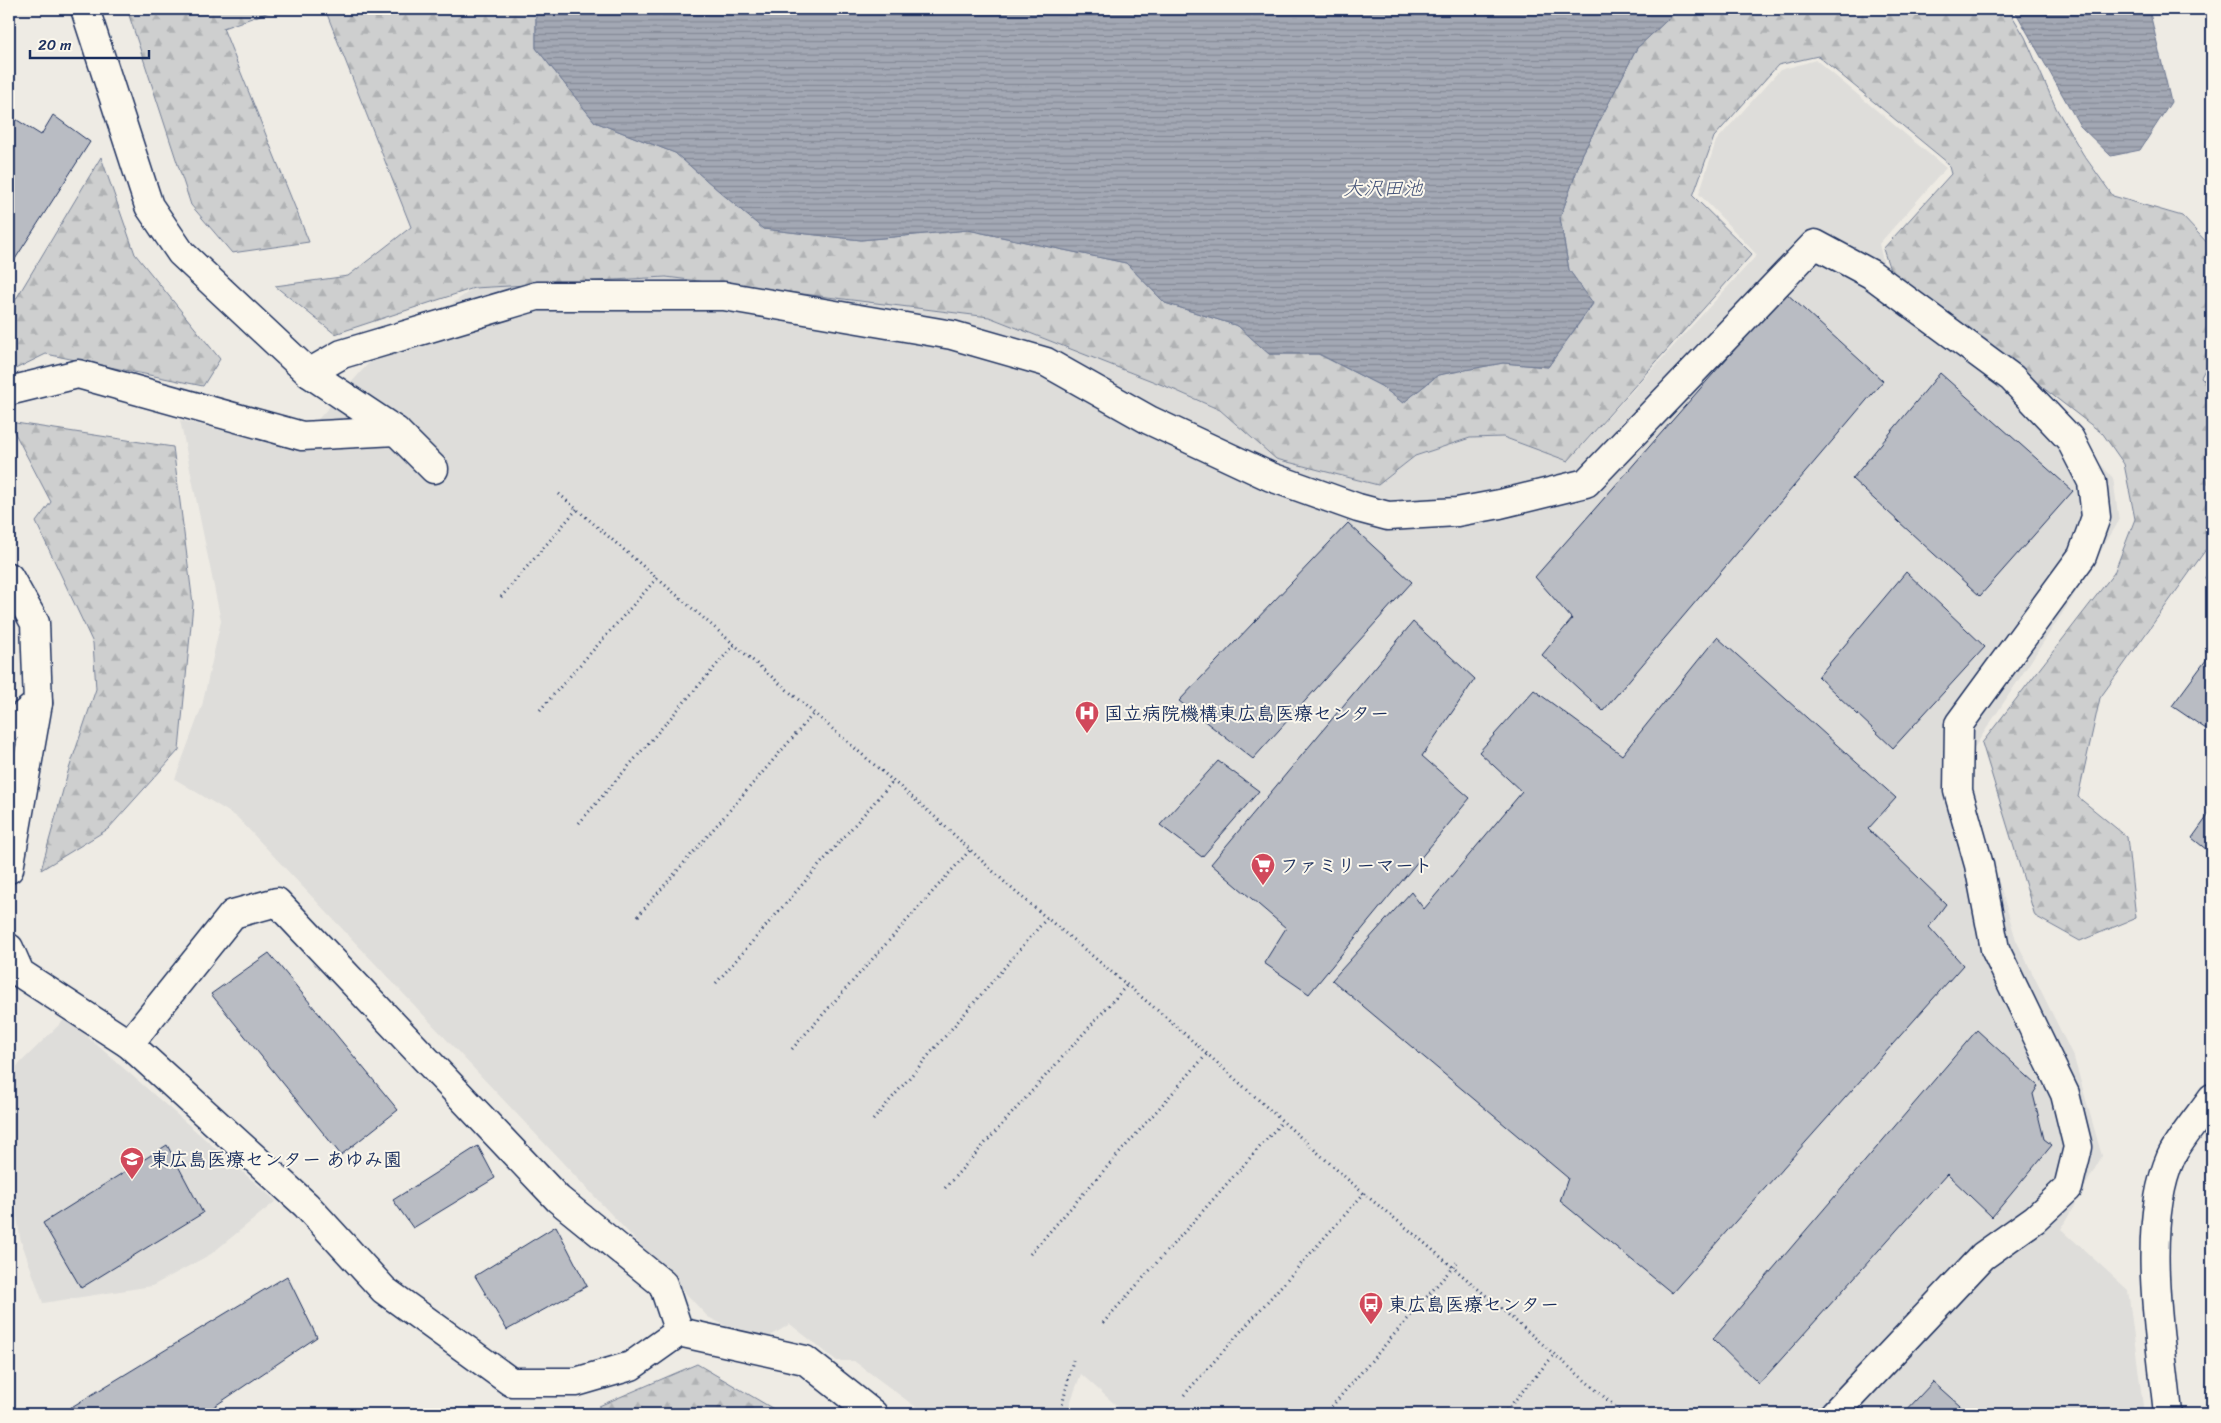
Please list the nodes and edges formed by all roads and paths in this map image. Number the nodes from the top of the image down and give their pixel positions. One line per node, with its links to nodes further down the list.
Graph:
1 (85, 9): 2 (street)
2 (309, 373): 4 (street); 47 (street)
3 (9, 391): 4 (street)
4 (396, 431): 5 (street)
5 (434, 469)
6 (559, 494): 7 (path)
7 (577, 509): 9 (path); 10 (path)
8 (9, 577): 12 (street)
9 (656, 578): 11 (path); 13 (path)
10 (501, 597)
11 (734, 645): 14 (path); 17 (path)
12 (38, 703): 15 (street); 19 (street)
13 (540, 710)
14 (814, 713): 16 (path); 20 (path)
15 (9, 727)
16 (893, 781): 18 (path); 23 (path)
17 (579, 823)
18 (970, 850): 21 (path); 26 (path)
19 (9, 869)
20 (638, 916)
21 (1047, 918): 24 (path); 29 (path)
22 (9, 948): 25 (street)
23 (716, 983)
24 (1127, 985): 27 (path); 31 (path)
25 (129, 1044): 38 (street); 38 (street)
26 (792, 1049)
27 (1207, 1054): 30 (path); 34 (path)
28 (2212, 1098): 48 (street)
29 (873, 1120)
30 (1282, 1122): 33 (path); 37 (path)
31 (945, 1188)
32 (1367, 1190): 33 (path)
33 (1363, 1193): 36 (path); 41 (path)
34 (1030, 1254)
35 (1459, 1260): 36 (path)
36 (1452, 1267): 39 (path); 44 (path)
37 (1104, 1323)
38 (679, 1332): 42 (street)
39 (1554, 1355): 45 (path); 46 (path)
40 (1073, 1360): 43 (path)
41 (1184, 1394)
42 (873, 1414)
43 (1060, 1414)
44 (1325, 1414)
45 (1503, 1414)
46 (1624, 1414)
47 (1834, 1414)
48 (2168, 1414)

